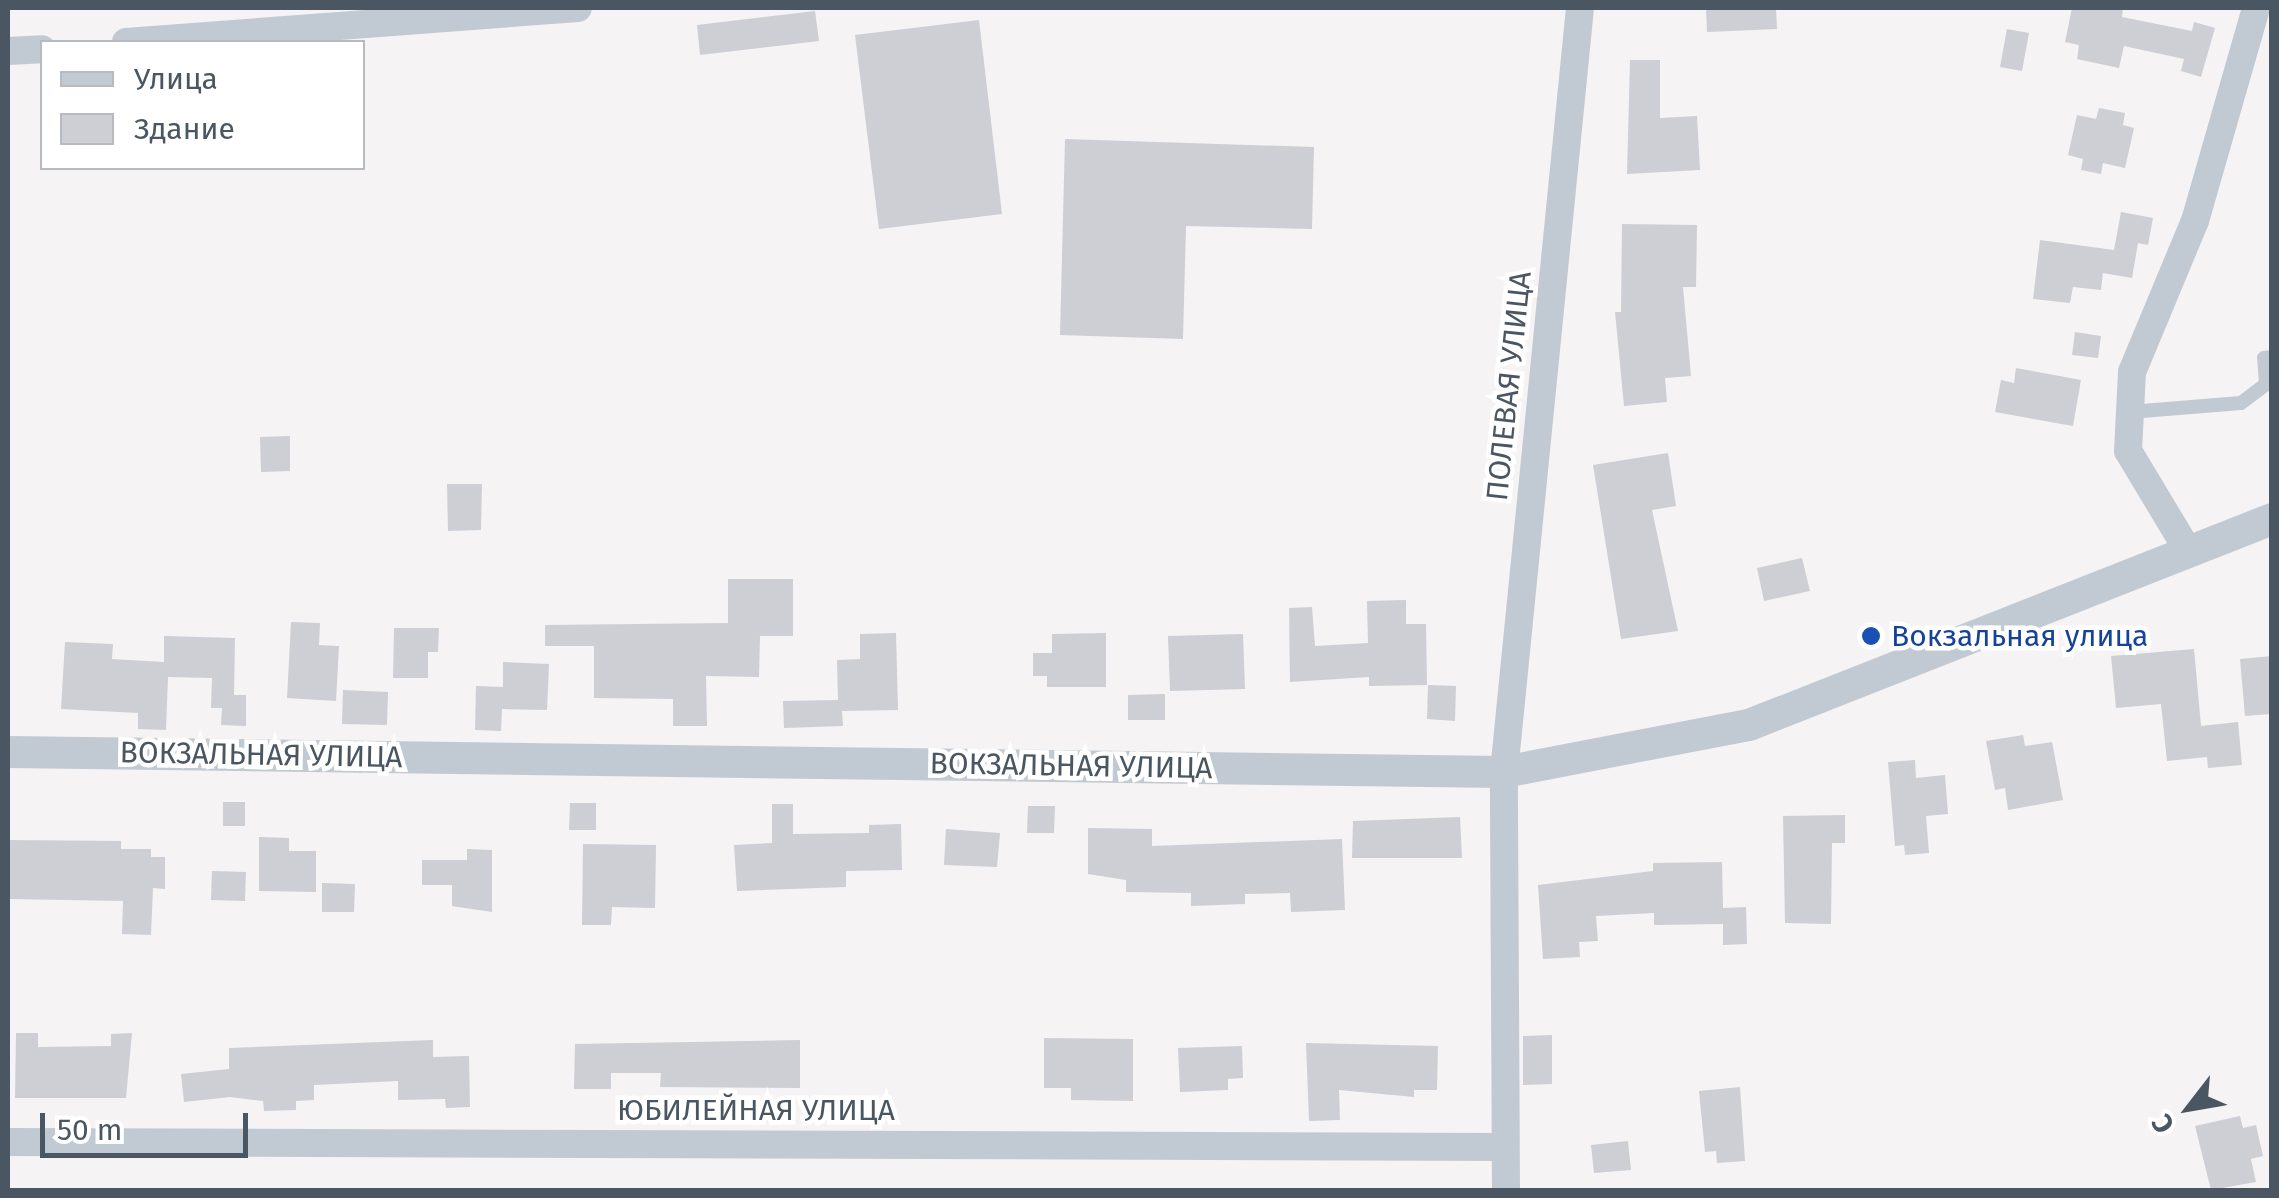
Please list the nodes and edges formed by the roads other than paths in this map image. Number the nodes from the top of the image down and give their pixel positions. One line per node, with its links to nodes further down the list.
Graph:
1 (578, 8): 4 (street)
2 (1580, 8): 12 (street, ПОЛЕВАЯ УЛИЦА)
3 (2256, 8): 8 (street)
4 (153, 40)
5 (40, 49): 6 (street)
6 (8, 51)
7 (2272, 357): 8 (lane)
8 (2130, 412): 10 (street)
9 (2272, 519): 10 (street, ВОКЗАЛЬНАЯ УЛИЦА)
10 (2187, 549): 12 (street, ВОКЗАЛЬНАЯ УЛИЦА)
11 (8, 752): 12 (street, ВОКЗАЛЬНАЯ УЛИЦА)
12 (1504, 772): 14 (street, ПОЛЕВАЯ УЛИЦА)
13 (8, 1142): 14 (street, ЮБИЛЕЙНАЯ УЛИЦА)
14 (1504, 1147): 15 (street, ПОЛЕВАЯ УЛИЦА)
15 (1506, 1190)

